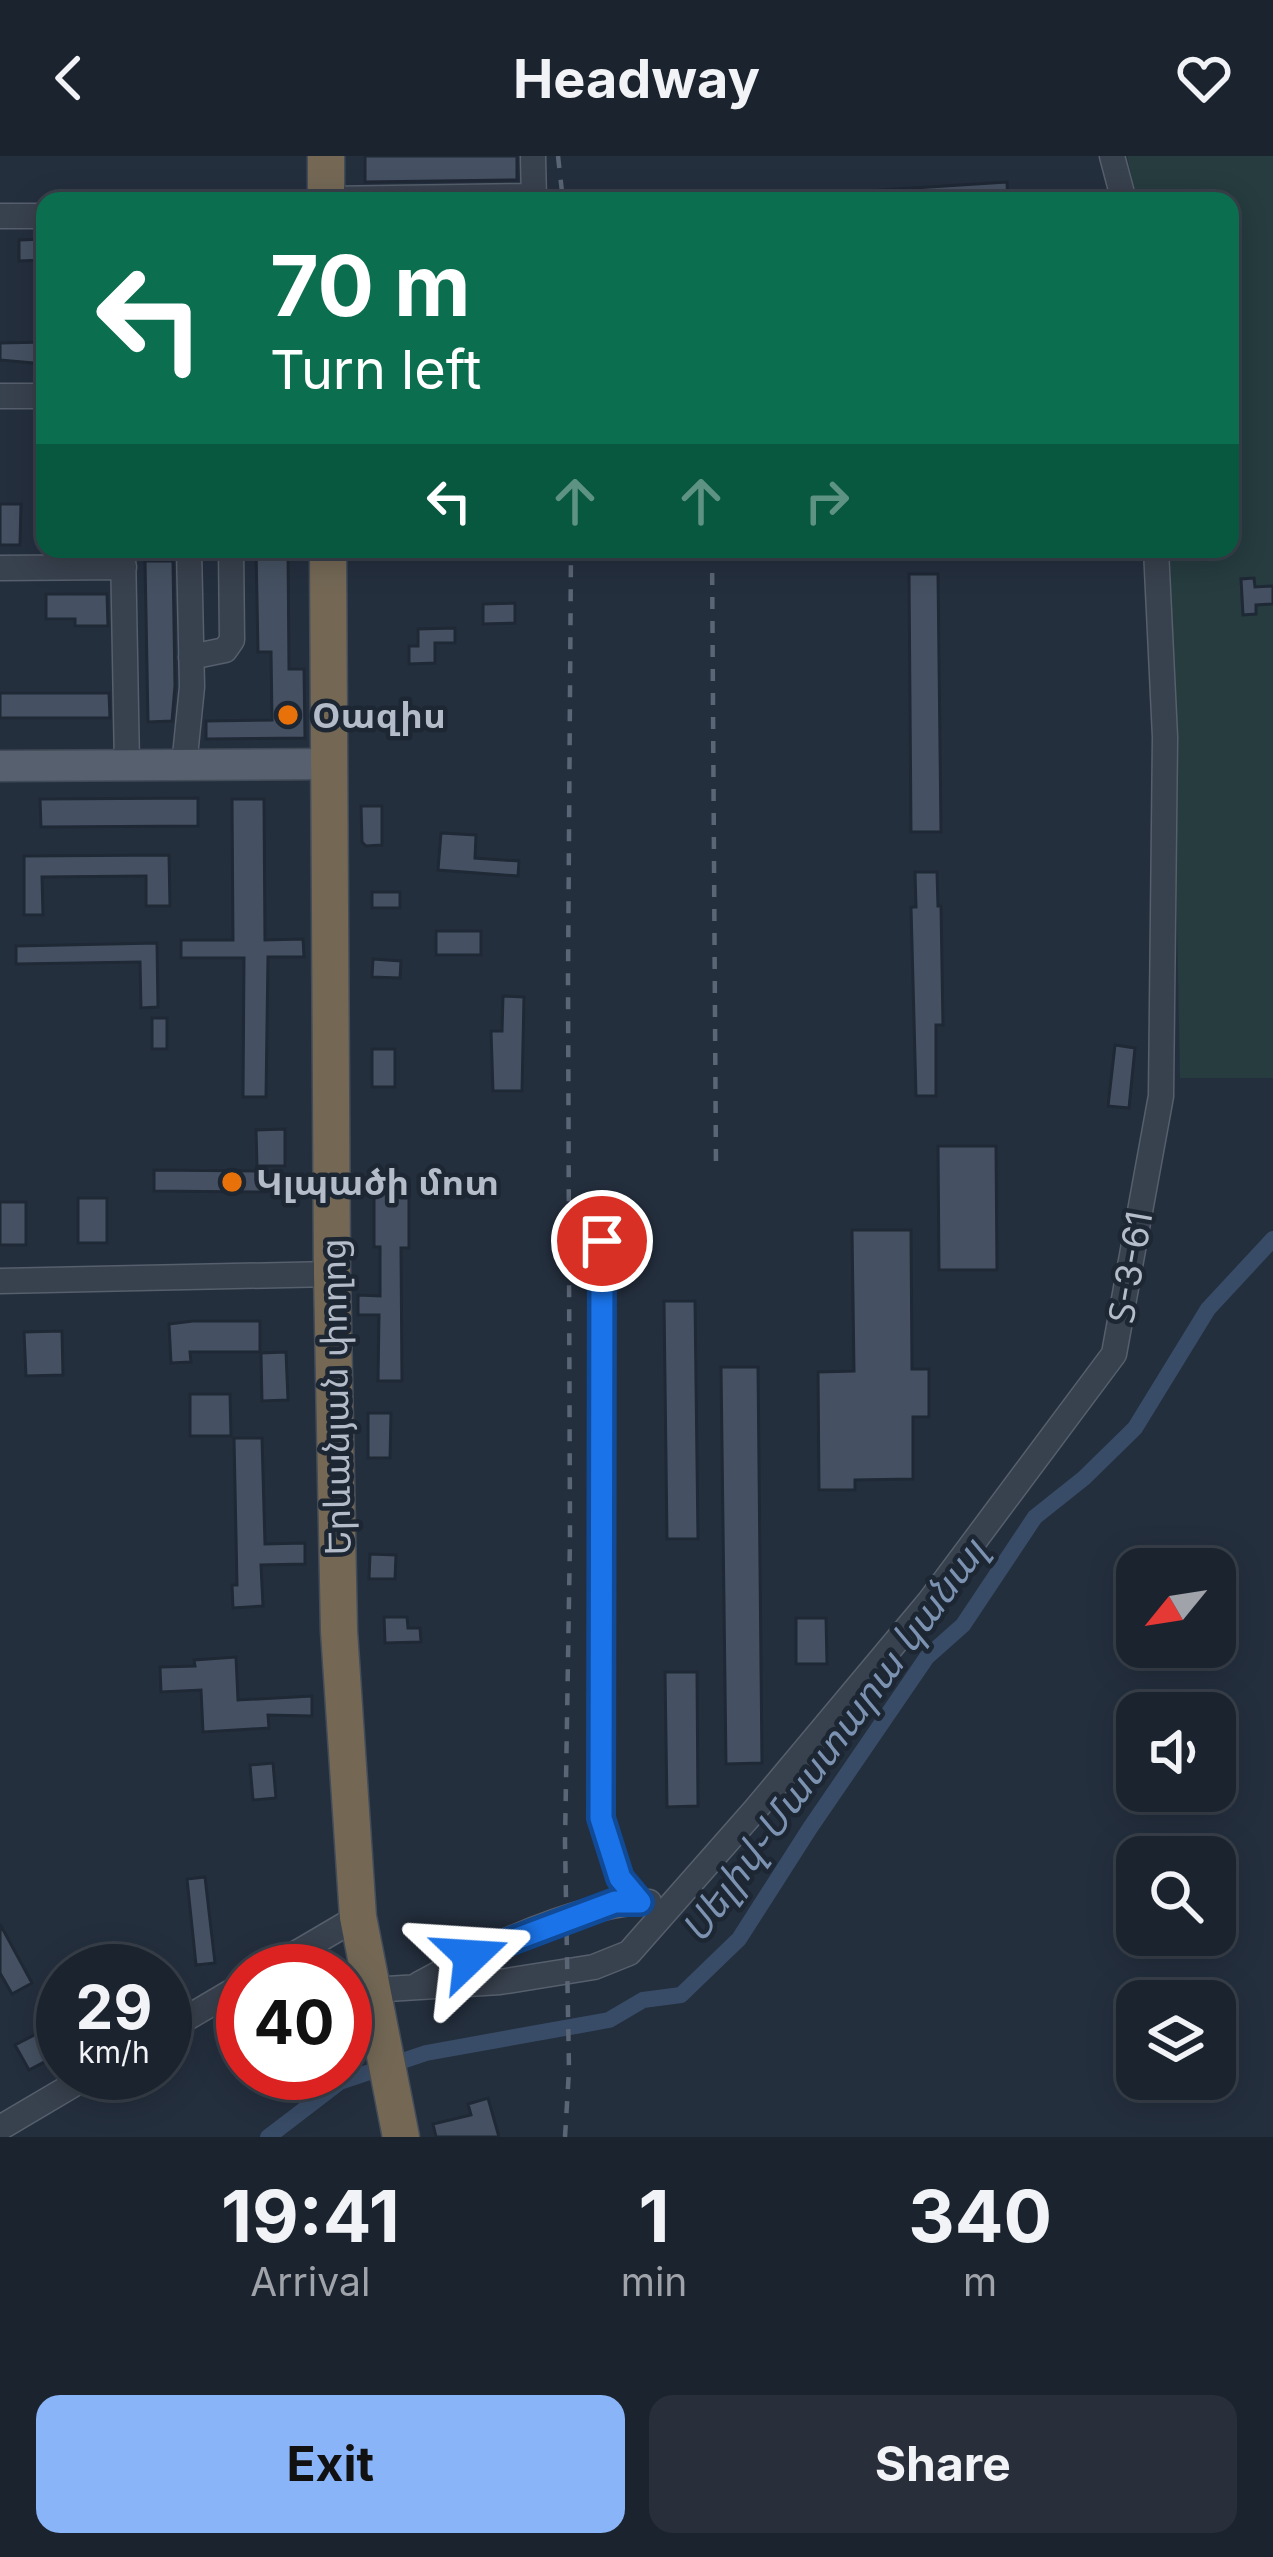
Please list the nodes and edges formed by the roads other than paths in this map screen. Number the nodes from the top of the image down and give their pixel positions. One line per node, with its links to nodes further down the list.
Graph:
1 (326, 156): 4 (highway)
2 (533, 156): 5 (street)
3 (1112, 156): 6 (street)
4 (326, 192)
5 (534, 192)
6 (1122, 192)
7 (0, 216): 8 (street)
8 (36, 216)
9 (36, 396): 10 (street)
10 (0, 397)
11 (123, 558): 16 (street); 20 (street)
12 (188, 558): 17 (street)
13 (231, 558): 17 (street)
14 (328, 558): 18 (highway, Երևանյան փողոց)
15 (1156, 558): 26 (street, Տ-3-61 / Տ-3-61)
16 (0, 568)
17 (191, 657): 21 (street)
18 (329, 764): 21 (main road); 23 (highway, Երևանյան փողոց)
19 (0, 766): 20 (main road)
20 (128, 766): 21 (main road)
21 (184, 766)
22 (602, 1241): 25 (street)
23 (332, 1274): 24 (street); 27 (highway, Երևանյան փողոց)
24 (0, 1281)
25 (640, 1902): 26 (street, Տ-3-61 / Տ-3-61); 30 (street, Տ-3-61 / Տ-3-61)
26 (670, 1902): 30 (street, Տ-3-61 / Տ-3-61)
27 (358, 1917): 28 (street); 29 (highway, Երևանյան փողոց)
28 (312, 1944)
29 (363, 1944)
30 (411, 1988): 31 (street, Տ-3-61 / Տ-3-61)
31 (372, 1990)
32 (372, 1996): 35 (highway, Երևանյան փողոց)
33 (47, 2100): 34 (street)
34 (0, 2128)
35 (401, 2137)

